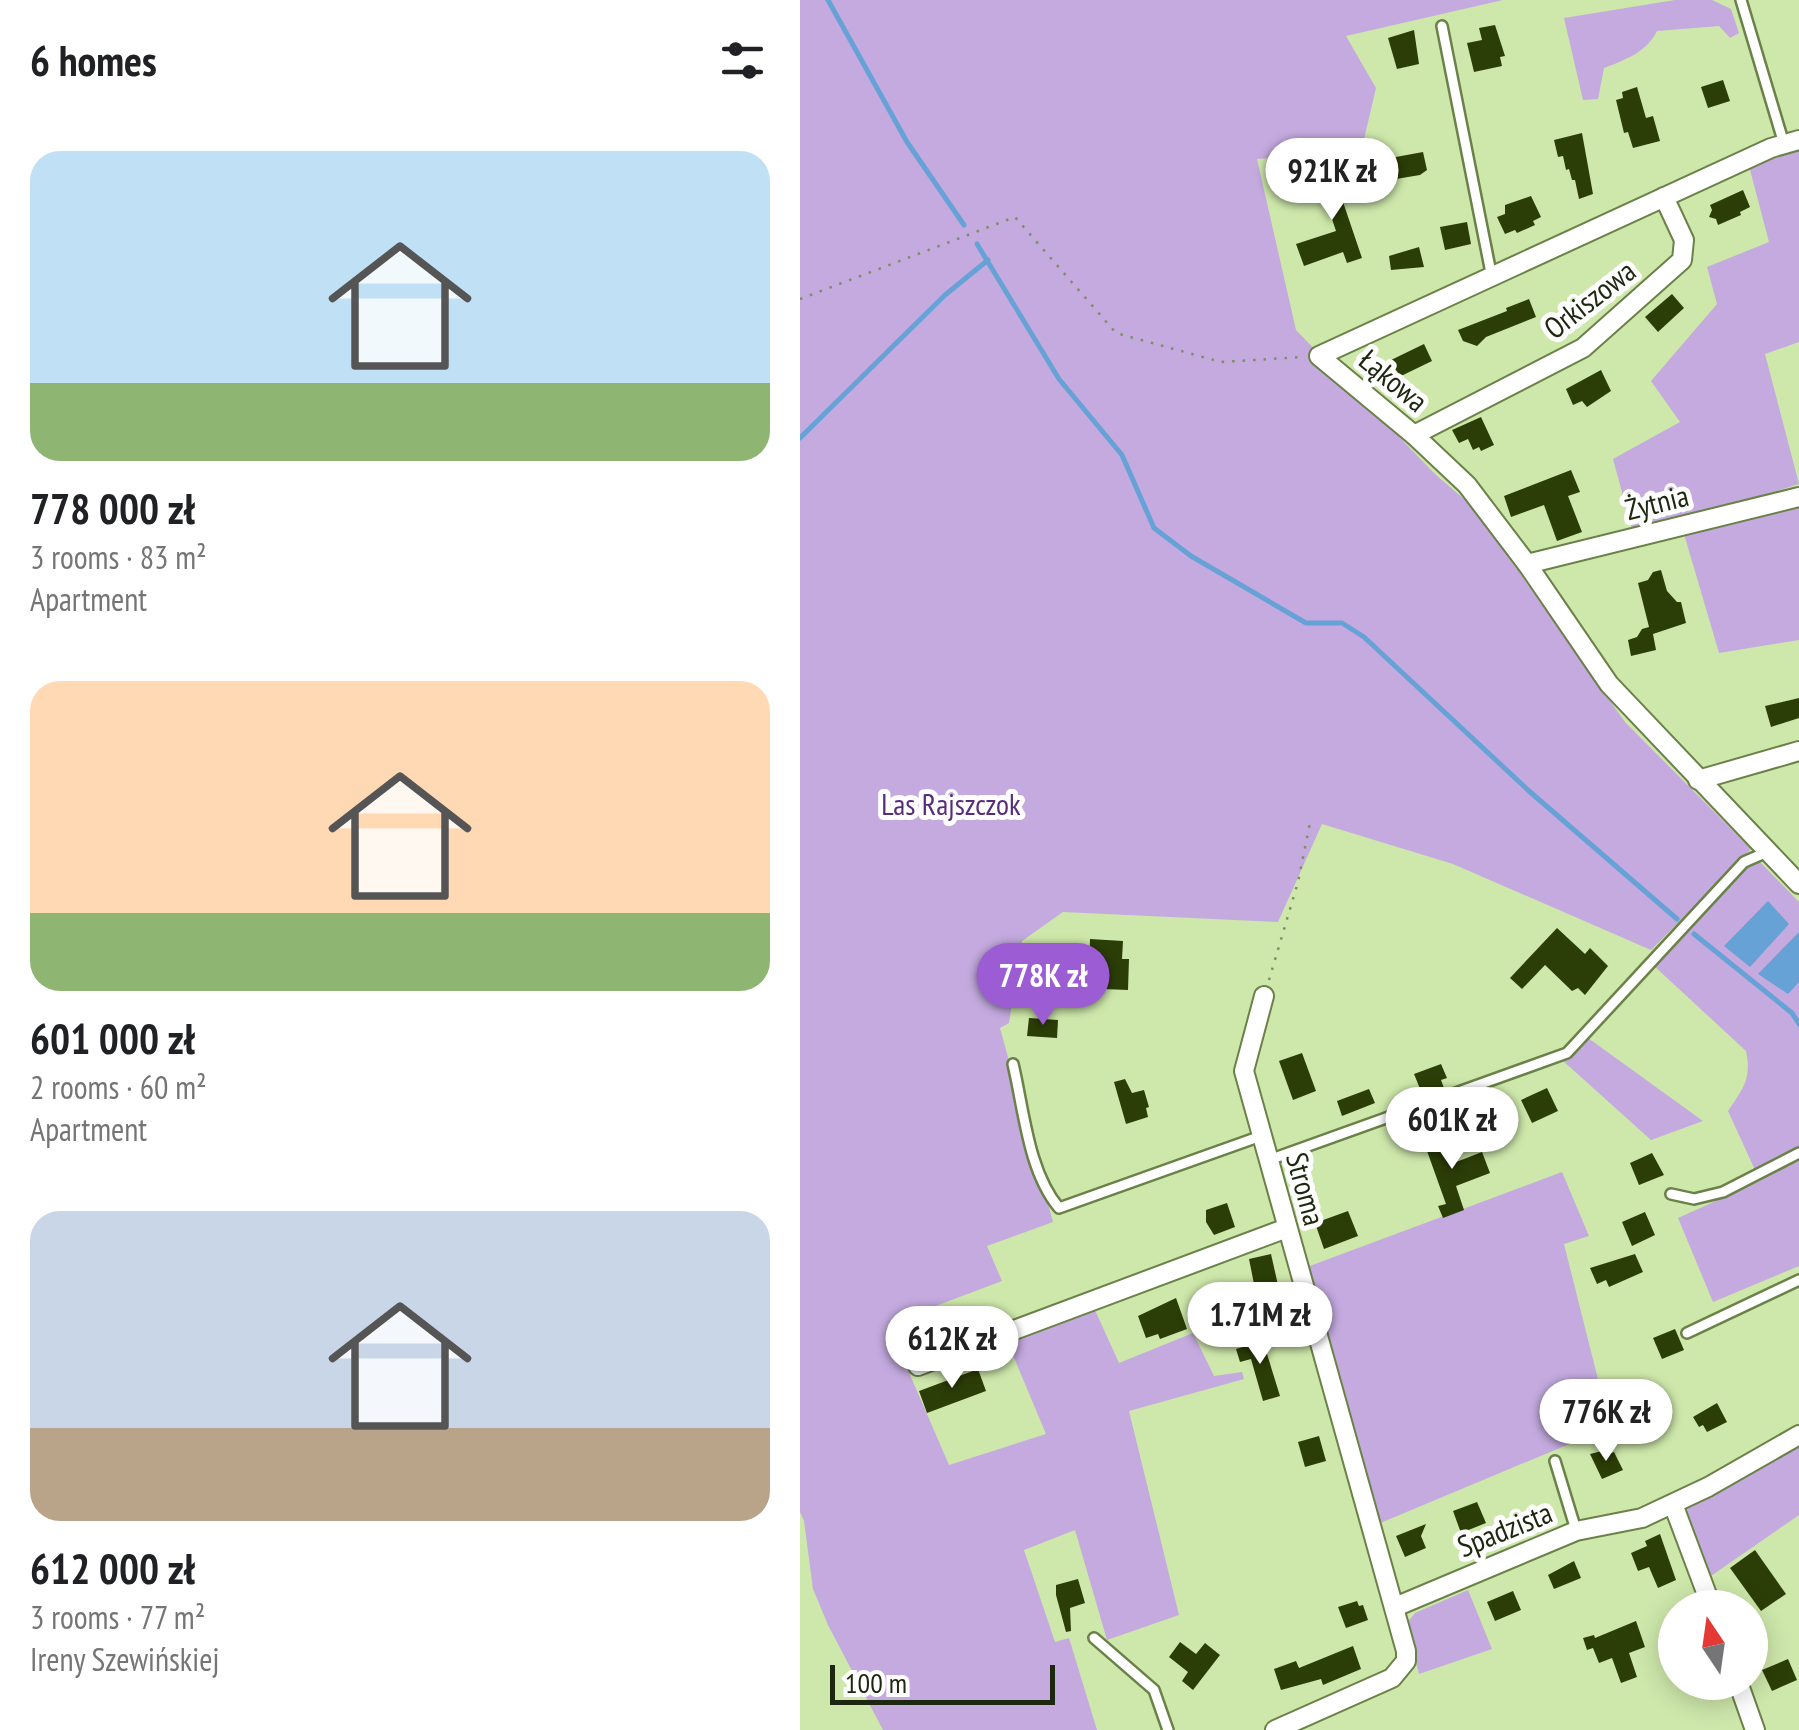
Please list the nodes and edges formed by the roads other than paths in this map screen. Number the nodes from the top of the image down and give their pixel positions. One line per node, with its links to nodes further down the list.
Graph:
1 (1741, 0): 3 (lane)
2 (1442, 26): 5 (lane)
3 (1792, 142): 4 (street, Łąkowa)
4 (1664, 196): 5 (street, Łąkowa); 6 (street, Orkiszowa)
5 (1492, 278): 6 (street, Łąkowa)
6 (1414, 434): 8 (street, Łąkowa)
7 (1799, 497): 8 (street, Żytnia)
8 (1528, 564): 10 (street, Łąkowa)
9 (1799, 751): 10 (street)
10 (1698, 780): 11 (street, Łąkowa)
11 (1768, 852): 12 (street, Łąkowa); 17 (lane)
12 (1799, 884)
13 (1264, 996): 15 (street, Stroma)
14 (1013, 1064): 15 (lane)
15 (1262, 1135): 17 (street, Stroma)
16 (1799, 1153): 18 (lane)
17 (1269, 1160): 19 (street, Stroma)
18 (1670, 1194)
19 (1287, 1228): 22 (street); 28 (street, Stroma)
20 (1799, 1280): 21 (lane)
21 (1687, 1333)
22 (918, 1366)
23 (1799, 1435): 25 (street, Spadzista)
24 (1555, 1461): 26 (lane)
25 (1673, 1504): 26 (street, Spadzista); 27 (street)
26 (1576, 1530): 28 (street, Spadzista)
27 (1705, 1590)
28 (1395, 1607): 32 (street, Stroma)
29 (1094, 1638): 31 (lane)
30 (1744, 1700): 33 (street)
31 (1168, 1730)
32 (1275, 1730)
33 (1755, 1730)

